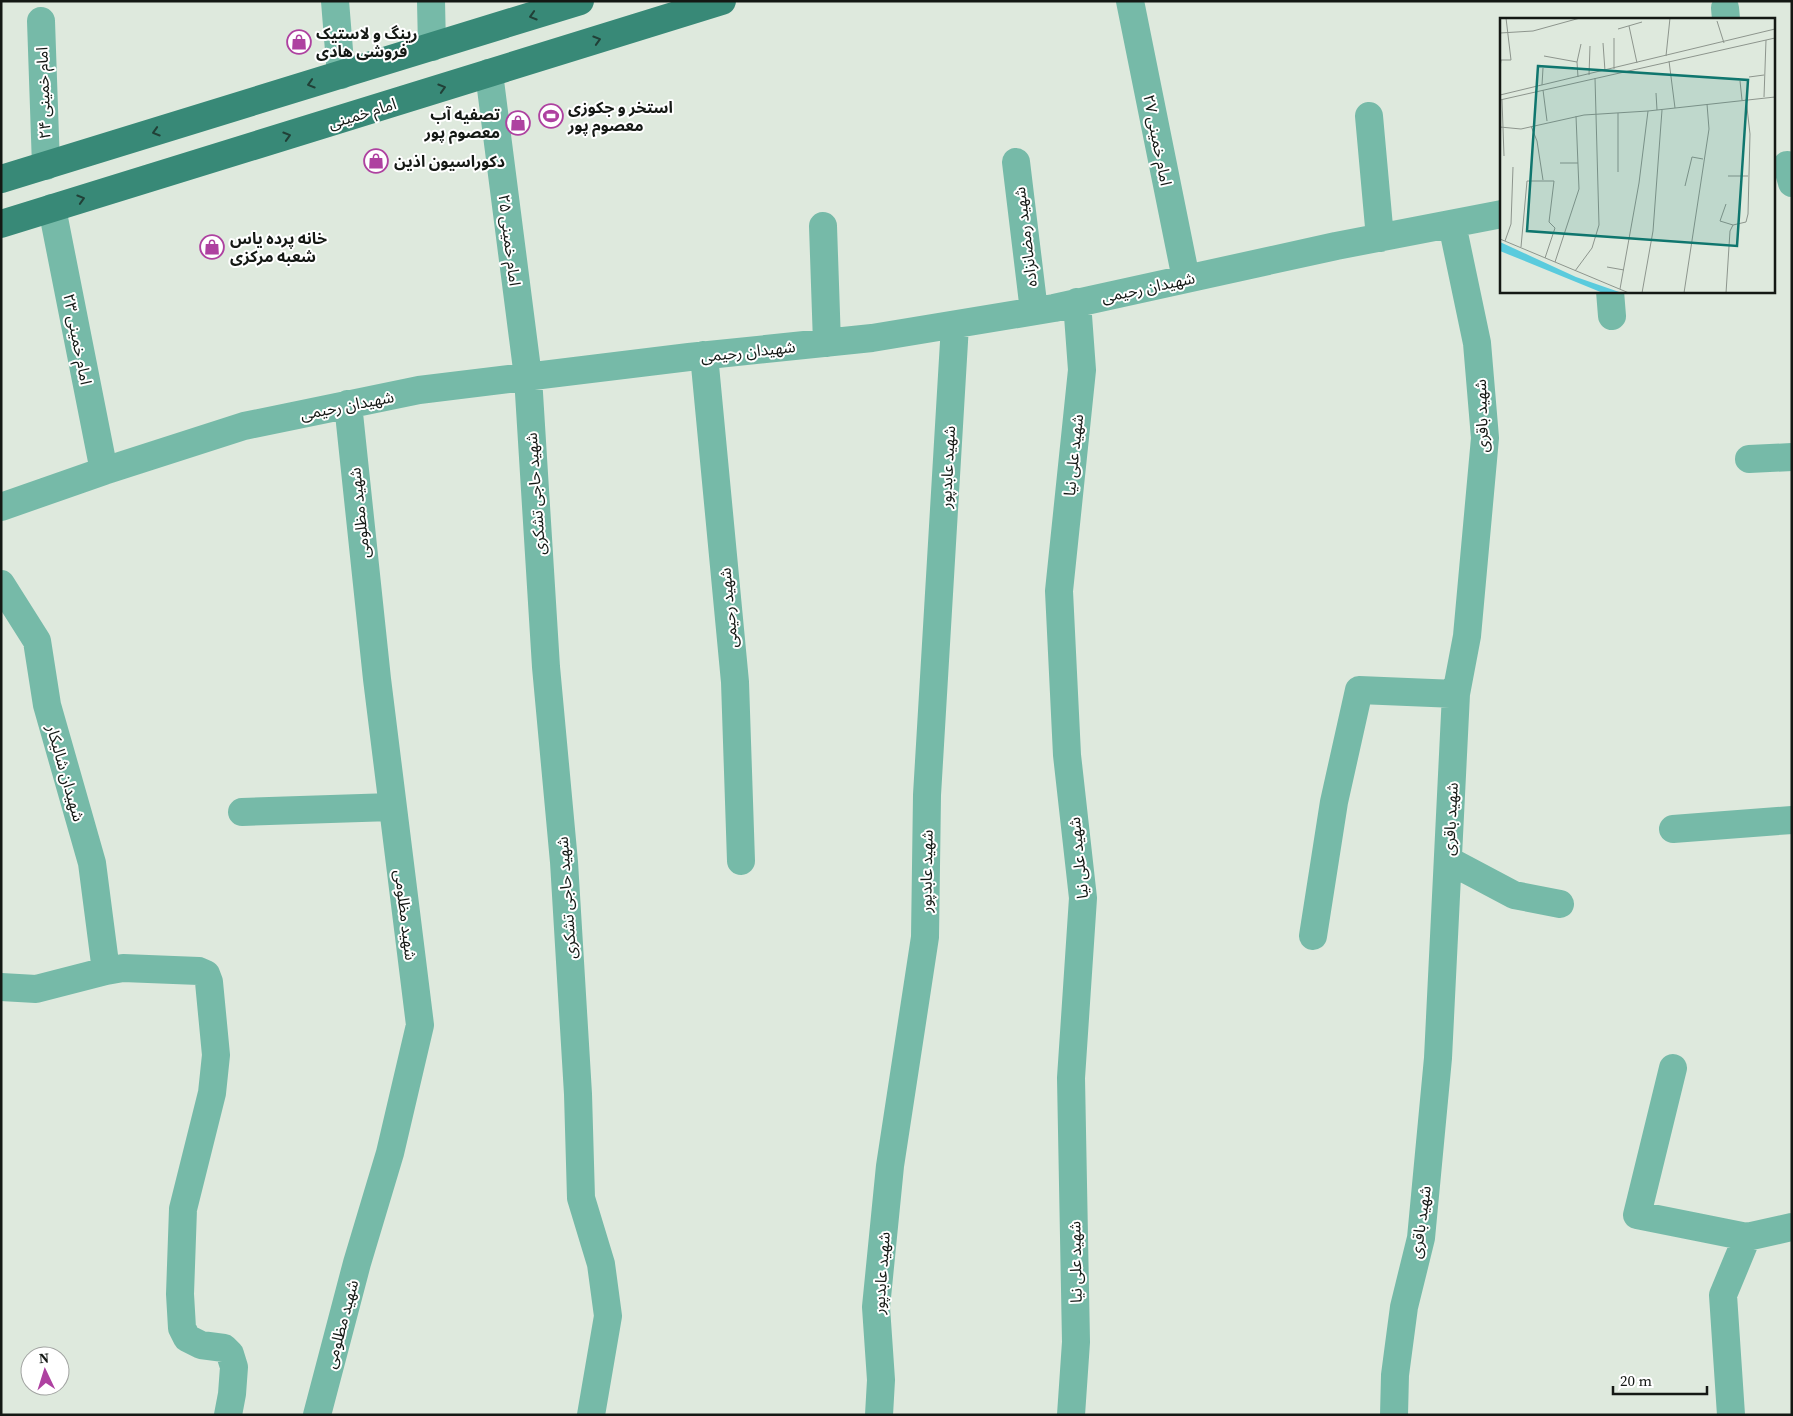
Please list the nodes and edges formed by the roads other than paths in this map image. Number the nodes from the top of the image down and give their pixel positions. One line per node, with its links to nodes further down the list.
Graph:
1 (334, 1): 9 (street)
2 (431, 1): 7 (street)
3 (722, 1): 8 (main road, امام خمینی, one-way to 3)
4 (1130, 1): 22 (street, امام خمینی ۲۷)
5 (570, 3): 7 (main road, one-way to 7)
6 (41, 21): 14 (street, امام خمینی ۲۴)
7 (432, 47): 9 (main road)
8 (489, 73): 12 (main road, امام خمینی, one-way to 8); 28 (street, امام خمینی ۲۵)
9 (341, 75): 10 (main road, one-way to 10)
10 (240, 106): 12 (main road); 14 (main road, one-way to 14)
11 (1368, 116): 21 (street)
12 (252, 146): 16 (main road, امام خمینی, one-way to 12)
13 (1016, 162): 24 (street, شهید رمضانزاده)
14 (46, 166): 15 (main road)
15 (1, 179)
16 (52, 208): 18 (main road, امام خمینی); 32 (street, امام خمینی ۲۳)
17 (1500, 214): 19 (street, شهیدان رحیمی)
18 (1, 224)
19 (1452, 224): 21 (street, شهیدان رحیمی); 35 (street, شهید باقری)
20 (824, 226): 26 (street)
21 (1380, 238): 22 (street, شهیدان رحیمی)
22 (1186, 279): 23 (street, شهیدان رحیمی)
23 (1077, 302): 24 (street, شهیدان رحیمی); 53 (street, شهید علی نیا)
24 (1034, 311): 25 (street, شهیدان رحیمی)
25 (955, 324): 26 (street, شهیدان رحیمی); 52 (street, شهید عابدپور)
26 (827, 343): 27 (street, شهیدان رحیمی)
27 (704, 355): 28 (street, شهیدان رحیمی); 41 (street, شهید رحیمی)
28 (528, 377): 29 (street, شهیدان رحیمی); 51 (street, شهید حاجی تشکری)
29 (348, 404): 32 (street, شهیدان رحیمی); 36 (street, شهید مظلومی)
30 (1792, 457): 31 (street)
31 (1749, 459)
32 (104, 470): 33 (street, شهیدان رحیمی)
33 (1, 507)
34 (1, 584): 44 (street, شهیدان شالیکار)
35 (1456, 694): 40 (street, شهید باقری); 43 (street)
36 (392, 807): 37 (street); 50 (street, شهید مظلومی)
37 (242, 812)
38 (1792, 820): 39 (street)
39 (1673, 829)
40 (1448, 860): 42 (street); 54 (street, شهید باقری)
41 (741, 861)
42 (1560, 904)
43 (1313, 936)
44 (106, 971): 45 (street); 49 (street)
45 (1, 987)
46 (1673, 1068): 48 (street)
47 (1792, 1227): 48 (street)
48 (1747, 1237): 55 (street)
49 (228, 1415)
50 (317, 1415)
51 (591, 1415)
52 (878, 1415)
53 (1071, 1415)
54 (1394, 1415)
55 (1731, 1415)

